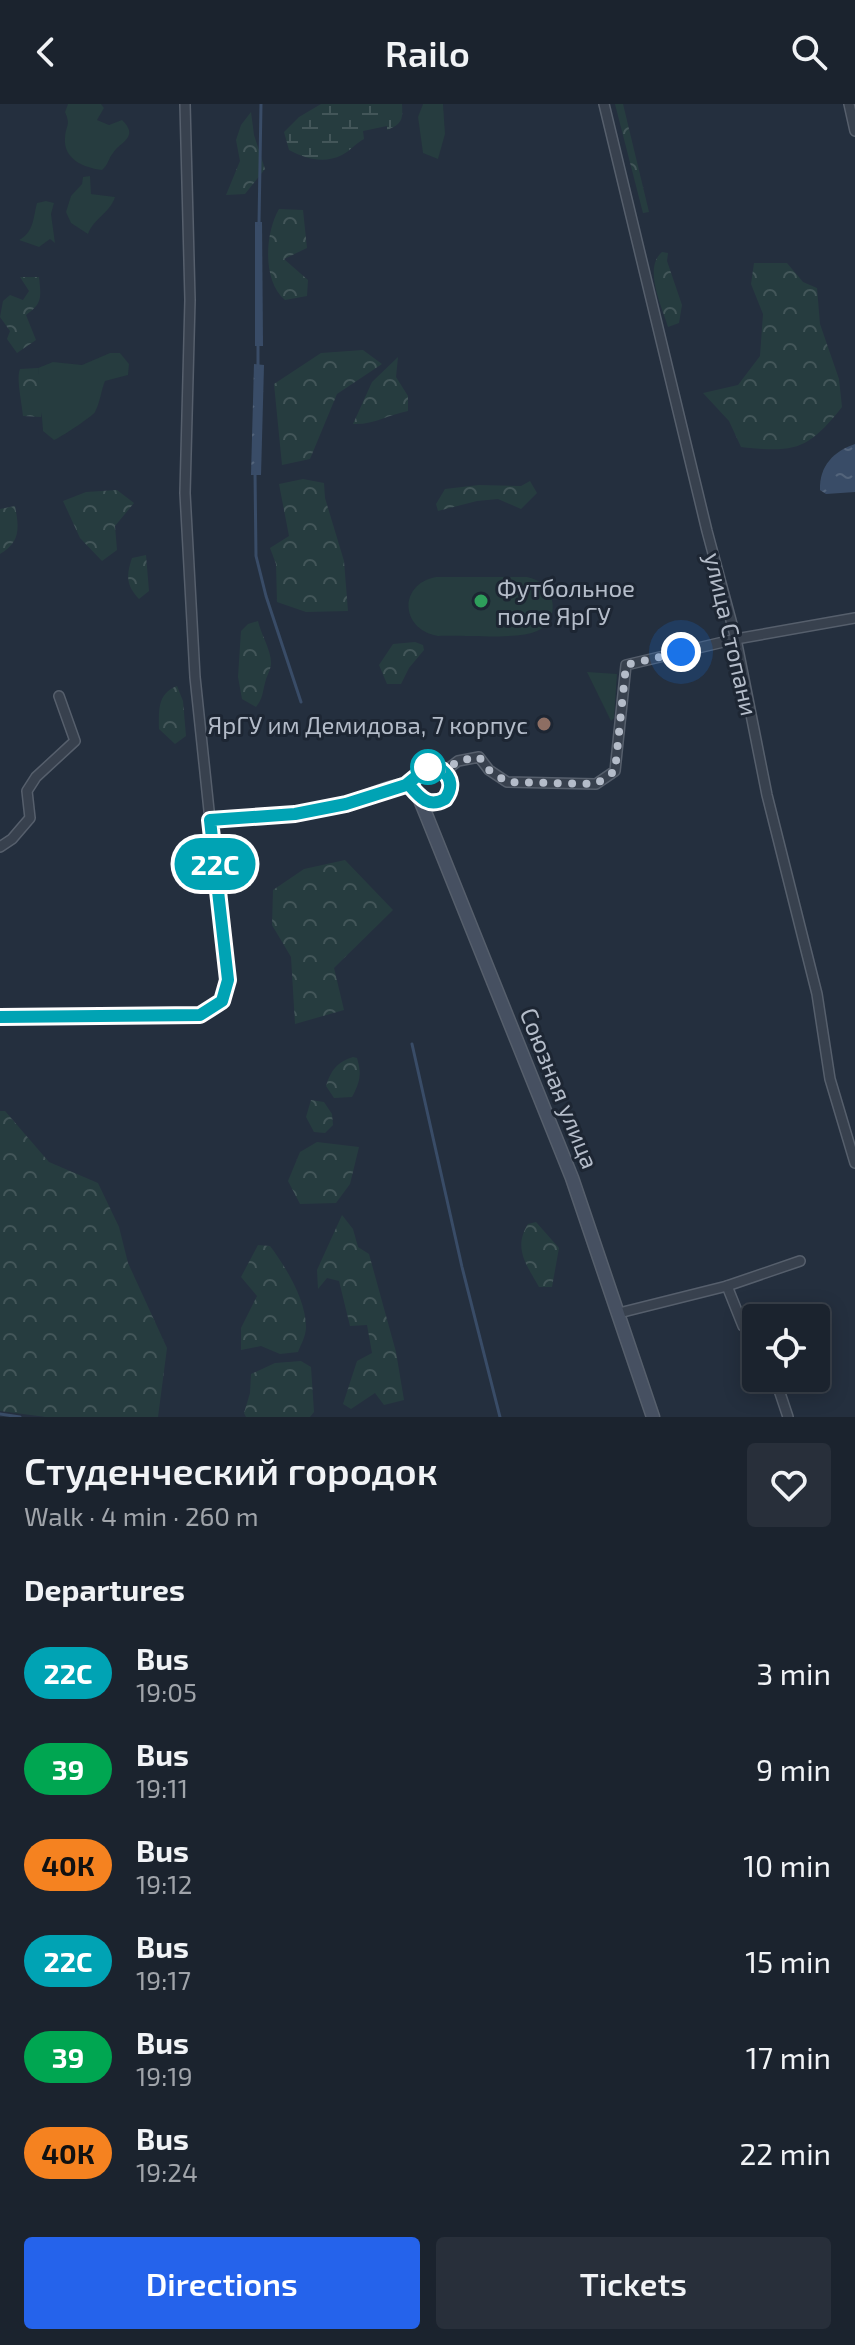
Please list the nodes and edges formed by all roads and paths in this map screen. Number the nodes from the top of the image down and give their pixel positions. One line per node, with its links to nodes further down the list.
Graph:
1 (185, 104): 11 (street)
2 (604, 104): 6 (street, улица Стопани)
3 (849, 104): 4 (street)
4 (855, 131)
5 (855, 618): 6 (street)
6 (736, 639): 8 (street); 14 (street, улица Стопани)
7 (59, 696): 12 (street)
8 (445, 771): 9 (street); 10 (street)
9 (410, 782): 10 (street, Союзная улица); 11 (street)
10 (418, 795): 17 (street, Союзная улица)
11 (210, 820): 13 (street)
12 (0, 847)
13 (0, 1017)
14 (855, 1163)
15 (800, 1261): 16 (street)
16 (727, 1286): 17 (street); 18 (street)
17 (619, 1313): 20 (street, Союзная улица)
18 (742, 1324)
19 (780, 1392): 21 (street)
20 (653, 1417)
21 (788, 1417)

